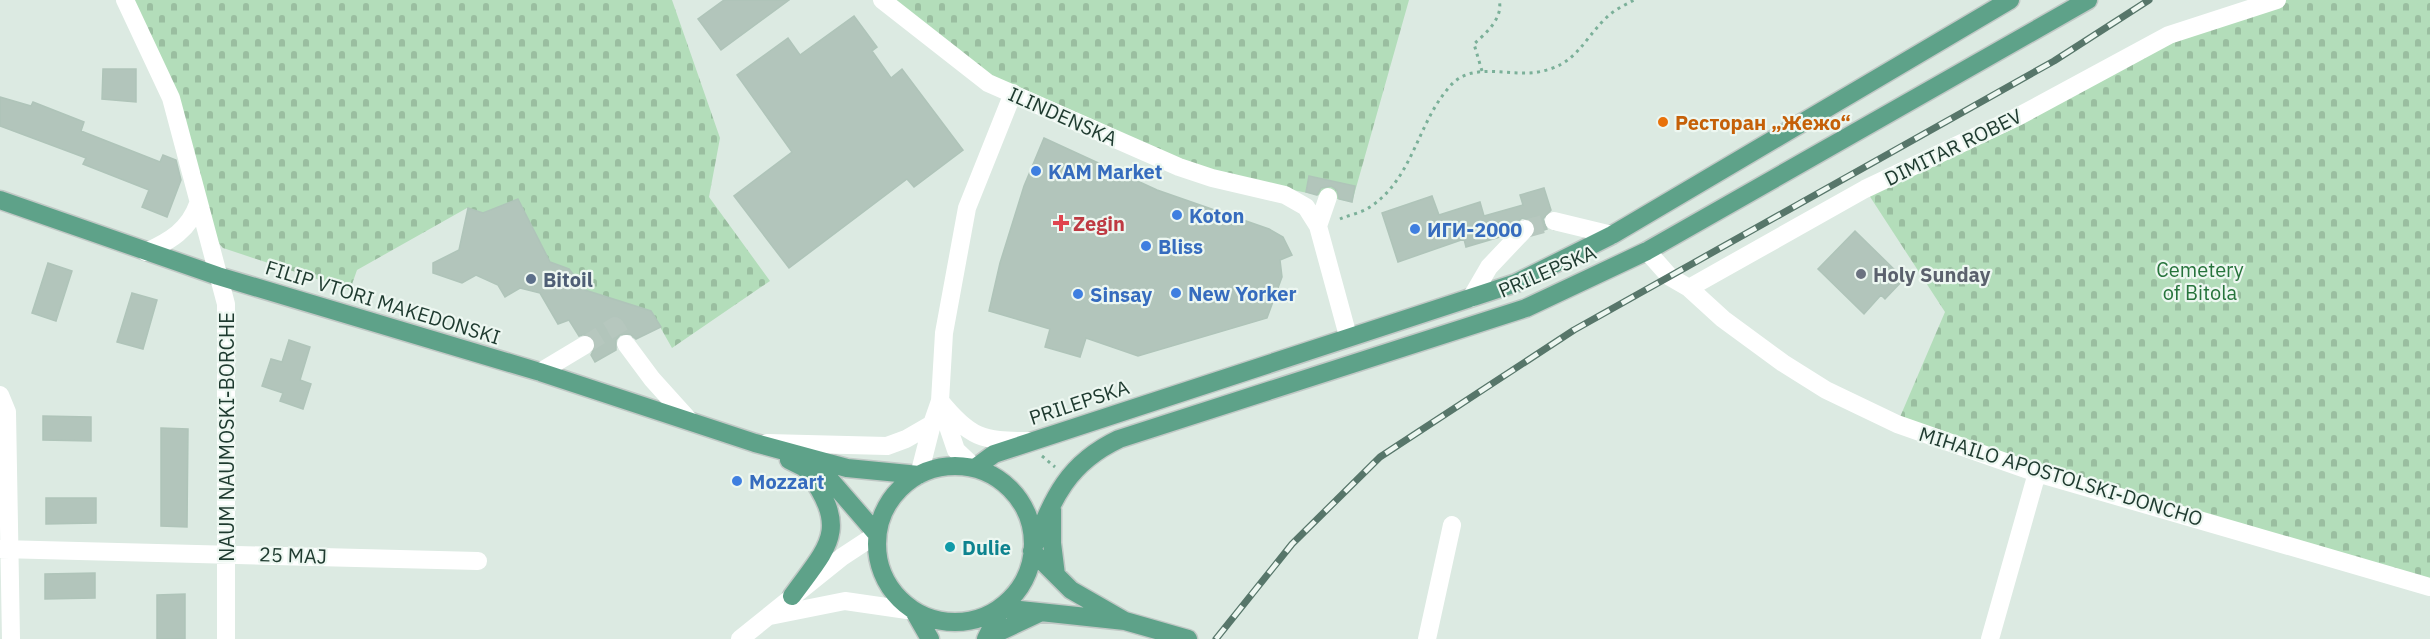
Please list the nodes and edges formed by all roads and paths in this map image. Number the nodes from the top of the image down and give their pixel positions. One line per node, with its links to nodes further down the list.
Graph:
1 (125, 0): 12 (street, NAUM NAUMOSKI-BORCHE)
2 (882, 0): 9 (street, ILINDENSKA)
3 (1499, 0): 8 (path)
4 (1634, 0): 8 (path)
5 (2010, 0): 16 (main road, PRILEPSKA)
6 (2088, 0): 17 (main road, PRILEPSKA)
7 (2277, 0): 20 (street, DIMITAR ROBEV)
8 (1482, 71): 14 (path)
9 (1013, 93): 14 (street, ILINDENSKA); 27 (street)
10 (1328, 197): 14 (street)
11 (0, 200): 18 (main road, FILIP VTORI MAKEDONSKI)
12 (198, 204): 18 (street); 19 (street, NAUM NAUMOSKI-BORCHE)
13 (1554, 221): 16 (street)
14 (1318, 226): 22 (street, ILINDENSKA)
15 (1525, 229): 21 (street)
16 (1612, 235): 21 (main road, PRILEPSKA)
17 (1647, 251): 20 (street); 37 (main road, PRILEPSKA)
18 (146, 252): 19 (main road, FILIP VTORI MAKEDONSKI)
19 (218, 276): 25 (main road, FILIP VTORI MAKEDONSKI); 42 (street, NAUM NAUMOSKI-BORCHE)
20 (1689, 288): 35 (street, MIHAILO APOSTOLSKI-DONCHO)
21 (1471, 298): 22 (main road, PRILEPSKA)
22 (1348, 336): 31 (main road, PRILEPSKA)
23 (626, 344): 28 (street)
24 (585, 345): 25 (street)
25 (540, 372): 28 (main road, FILIP VTORI MAKEDONSKI)
26 (0, 395): 40 (street)
27 (940, 401): 29 (street); 31 (street); 34 (street)
28 (688, 420): 30 (main road, FILIP VTORI MAKEDONSKI)
29 (932, 424): 30 (street); 36 (street)
30 (755, 442): 33 (main road); 36 (main road)
31 (1034, 446): 32 (path); 34 (main road, PRILEPSKA)
32 (1054, 467)
33 (804, 468): 39 (main road); 46 (main road)
34 (975, 468): 36 (main road); 41 (main road)
35 (2037, 473): 45 (street, MIHAILO APOSTOLSKI-DONCHO); 60 (street)
36 (919, 475): 39 (main road)
37 (1053, 499): 41 (main road, PRILEPSKA); 44 (main road)
38 (1452, 525): 59 (street)
39 (877, 534): 46 (street); 48 (main road)
40 (5, 549): 42 (street, 25 MAJ); 52 (street)
41 (1032, 551): 44 (main road); 47 (main road)
42 (226, 553): 43 (street, 25 MAJ); 53 (street, NAUM NAUMOSKI-BORCHE)
43 (478, 561)
44 (1056, 575): 51 (main road)
45 (2430, 587)
46 (792, 596): 50 (street)
47 (1001, 608): 48 (main road); 49 (main road); 56 (main road)
48 (914, 611): 50 (street); 55 (main road)
49 (1040, 613): 51 (main road); 57 (main road)
50 (769, 617): 54 (street)
51 (1125, 621): 58 (main road)
52 (11, 639)
53 (226, 639)
54 (740, 639)
55 (930, 639)
56 (986, 639)
57 (993, 639)
58 (1188, 639)
59 (1427, 639)
60 (1990, 639)

